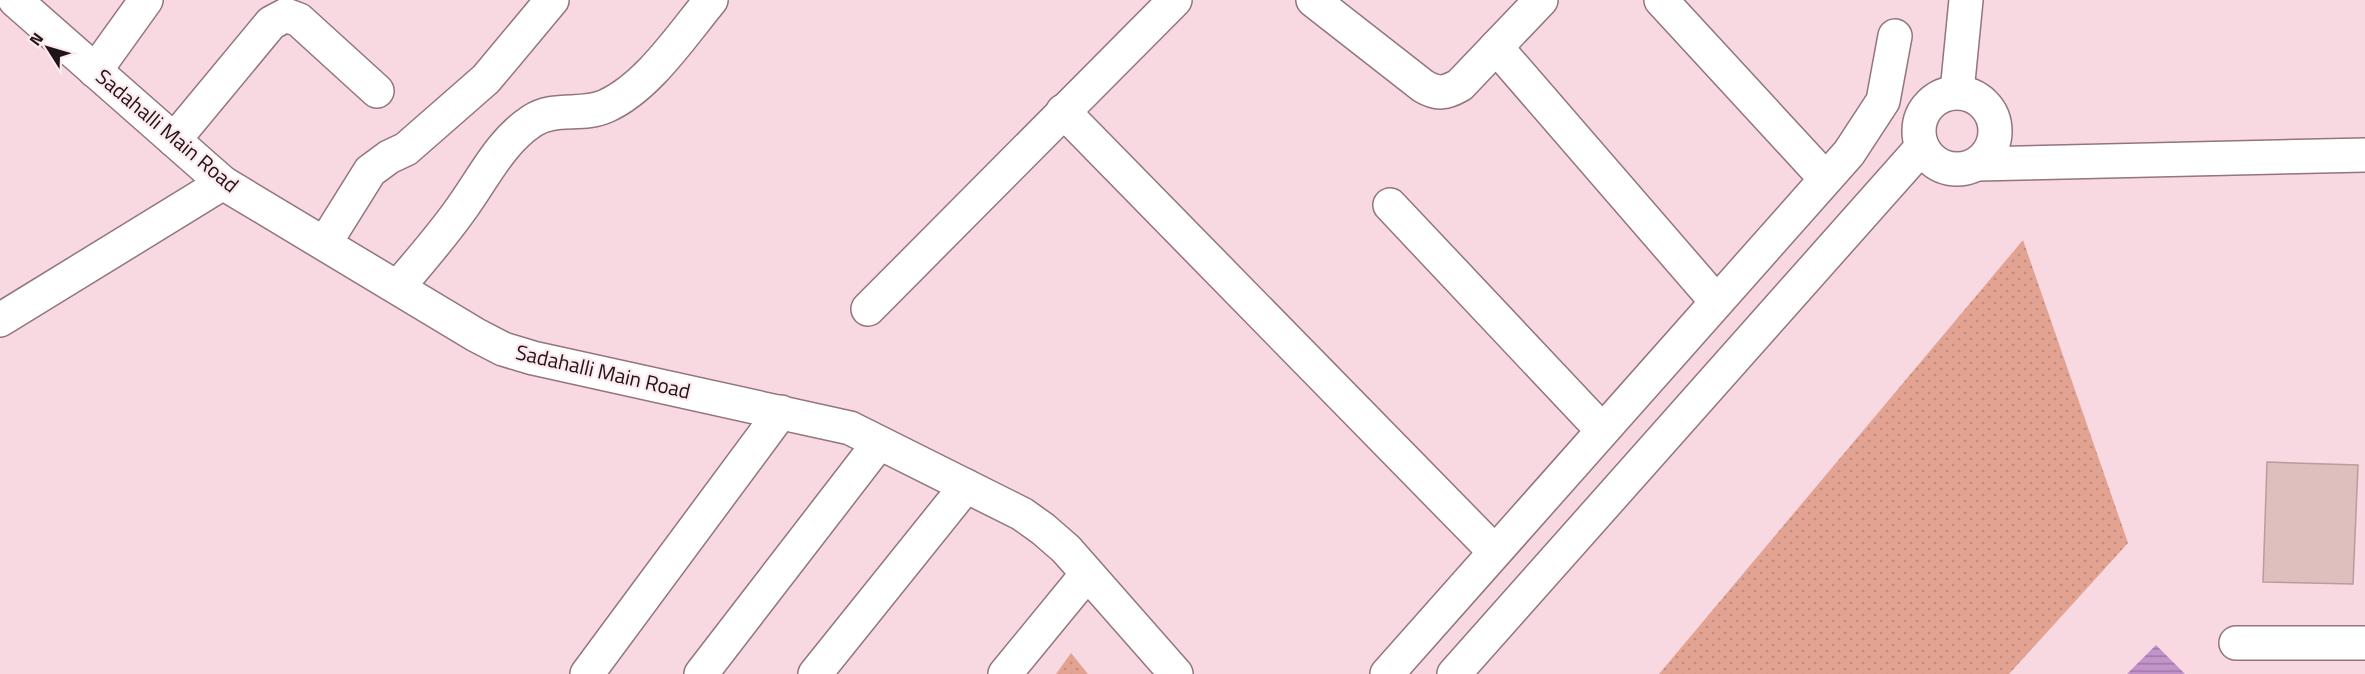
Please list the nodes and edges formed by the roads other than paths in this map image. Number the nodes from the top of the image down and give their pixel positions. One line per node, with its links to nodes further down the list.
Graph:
1 (15, 0): 12 (street, Sadahalli Main Road)
2 (146, 0): 12 (street)
3 (552, 0): 23 (street)
4 (711, 0): 24 (street)
5 (1175, 0): 15 (street)
6 (1313, 0): 11 (street)
7 (1541, 0): 11 (street)
8 (1661, 0): 20 (street)
9 (1966, 0): 14 (street)
10 (1895, 36): 20 (street)
11 (1496, 47): 25 (street)
12 (95, 70): 16 (street, Sadahalli Main Road)
13 (377, 91): 16 (street)
14 (1957, 92): 17 (street); 19 (street)
15 (1063, 111): 26 (street); 32 (street)
16 (174, 140): 21 (street, Sadahalli Main Road)
17 (1922, 147): 19 (street); 42 (street)
18 (2365, 155): 19 (street)
19 (1977, 164)
20 (1825, 178): 25 (street)
21 (224, 183): 23 (street, Sadahalli Main Road); 27 (street)
22 (1390, 205): 29 (street)
23 (325, 243): 24 (street, Sadahalli Main Road)
24 (398, 287): 28 (street, Sadahalli Main Road)
25 (1716, 301): 29 (street)
26 (868, 309)
27 (0, 320)
28 (781, 412): 30 (street, Sadahalli Main Road); 36 (street)
29 (1602, 430): 32 (street)
30 (879, 443): 31 (street, Sadahalli Main Road); 37 (street)
31 (966, 486): 33 (street, Sadahalli Main Road); 38 (street)
32 (1494, 551): 41 (street)
33 (1087, 574): 39 (street); 40 (street, Sadahalli Main Road)
34 (2236, 643): 35 (street)
35 (2365, 643)
36 (587, 674)
37 (701, 674)
38 (815, 674)
39 (1005, 674)
40 (1176, 674)
41 (1386, 674)
42 (1454, 674)

